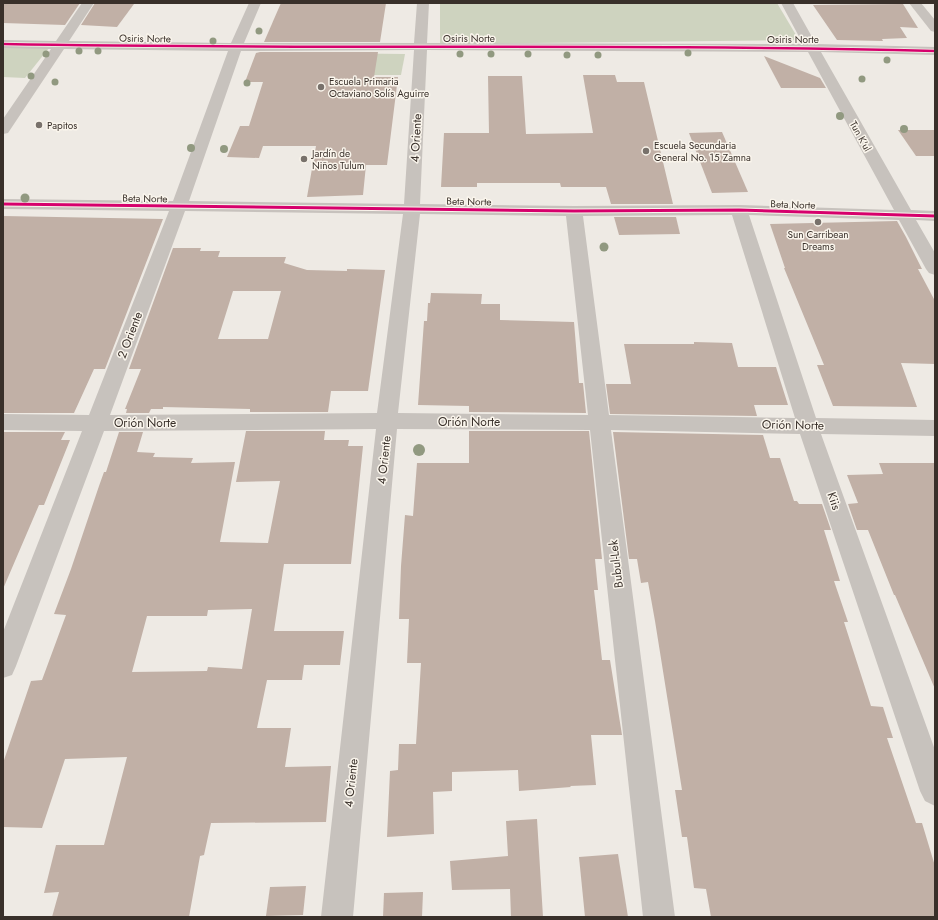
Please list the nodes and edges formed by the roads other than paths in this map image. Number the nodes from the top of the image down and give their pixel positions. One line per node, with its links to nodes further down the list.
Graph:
1 (88, 3): 8 (street)
2 (255, 3): 11 (street, 2 Oriente)
3 (423, 3): 9 (street, 4 Oriente)
4 (787, 3): 10 (street, Tun K'ul)
5 (915, 3): 6 (street)
6 (935, 28)
7 (3, 44): 8 (street, Osiris Norte)
8 (61, 45): 11 (street, Osiris Norte); 13 (street)
9 (420, 46): 10 (street, Osiris Norte); 11 (street, Osiris Norte); 16 (street, 4 Oriente)
10 (812, 47): 12 (street, Osiris Norte); 19 (street, Tun K'ul)
11 (235, 48): 15 (street, 2 Oriente)
12 (935, 51)
13 (3, 130)
14 (3, 204): 15 (street, Beta Norte)
15 (179, 206): 16 (street, Beta Norte); 25 (street, 2 Oriente)
16 (412, 208): 18 (street, Beta Norte); 22 (street, 4 Oriente)
17 (739, 210): 18 (street, Beta Norte); 19 (street, Beta Norte); 26 (street, Kiis)
18 (574, 211): 24 (street, Bubul-Lek)
19 (904, 216): 20 (street, Beta Norte); 21 (street, Tun K'ul)
20 (935, 216)
21 (935, 269)
22 (388, 421): 24 (street, Orión Norte); 25 (street, Orión Norte); 30 (street, 4 Oriente)
23 (3, 422): 25 (street, Orión Norte)
24 (599, 422): 26 (street, Orión Norte); 31 (street, Bubul-Lek)
25 (96, 424): 28 (street, 2 Oriente)
26 (808, 426): 27 (street, Orión Norte); 29 (street, Kiis)
27 (935, 428)
28 (3, 666)
29 (935, 791)
30 (337, 917)
31 (659, 917)

